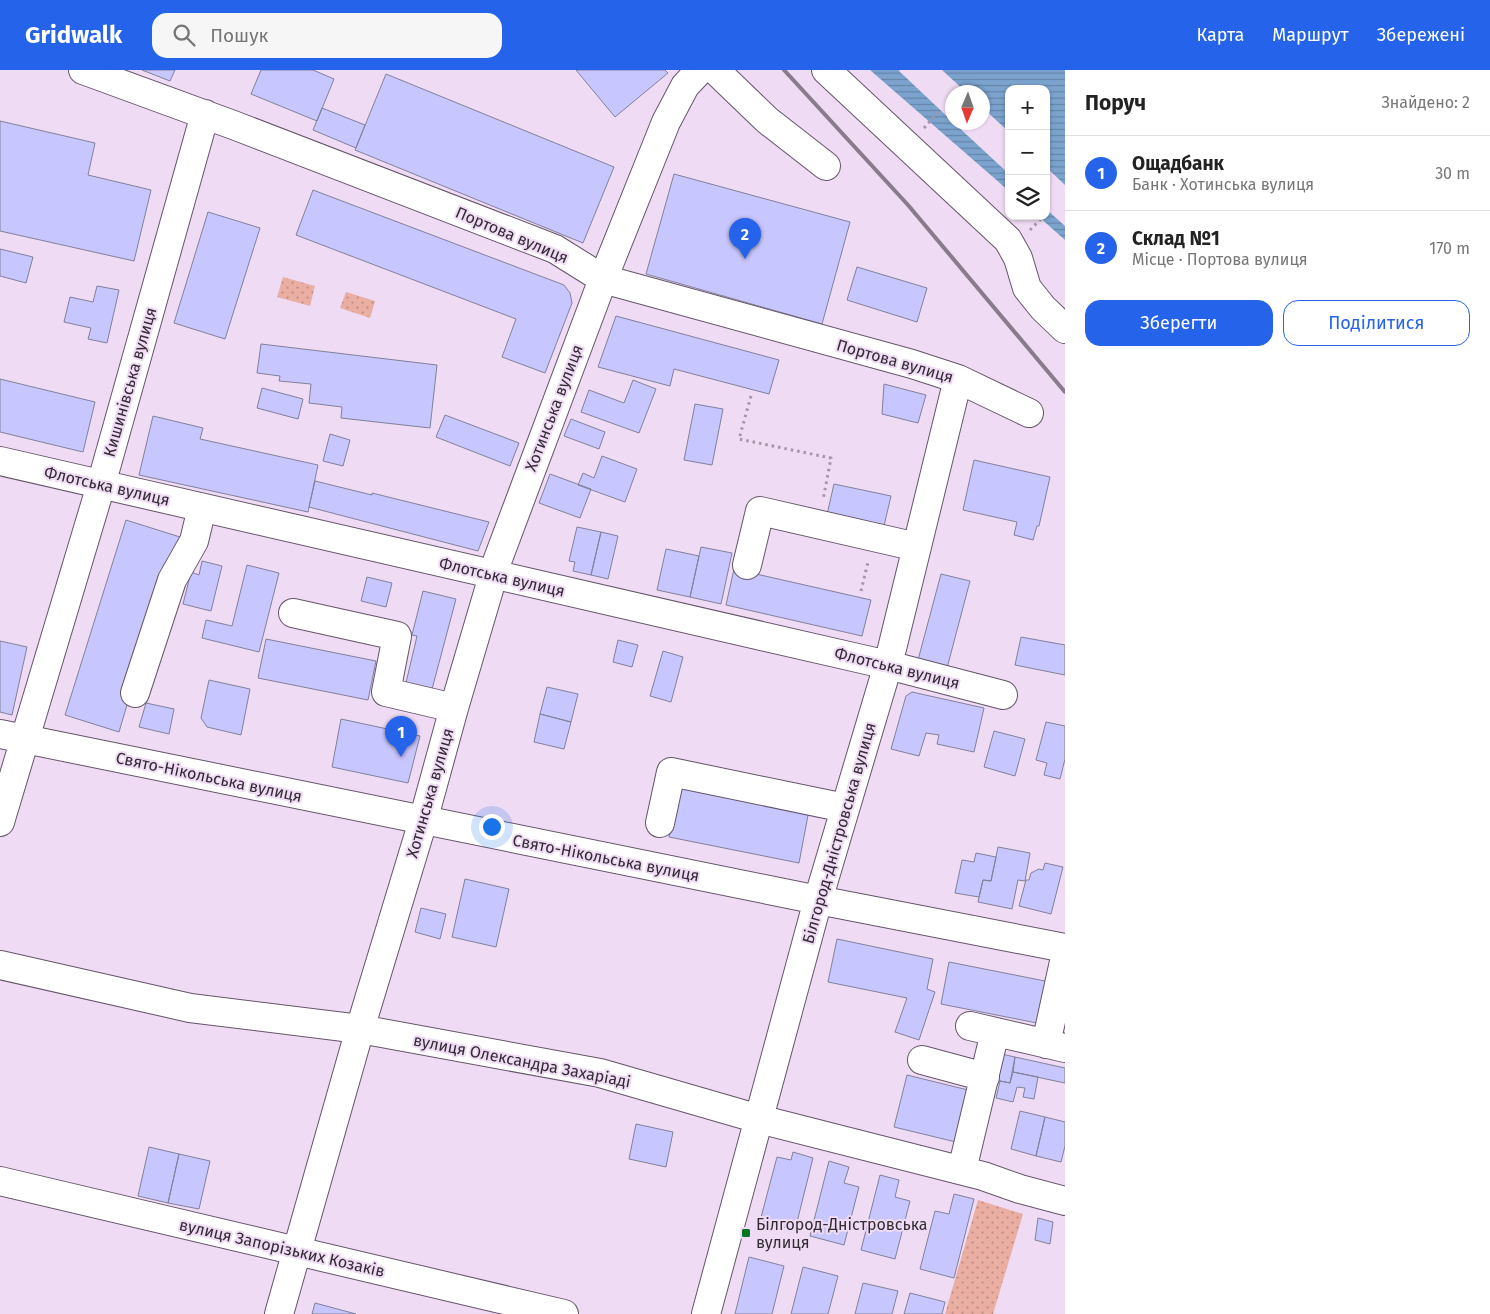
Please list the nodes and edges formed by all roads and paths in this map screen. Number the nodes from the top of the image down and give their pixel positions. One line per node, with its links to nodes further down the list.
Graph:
1 (83, 70): 6 (street, Портова вулиця)
2 (700, 70): 9 (street, Хотинська вулиця)
3 (715, 70): 8 (street)
4 (826, 70): 10 (street)
5 (940, 110): 7 (path)
6 (204, 114): 9 (street, Портова вулиця); 15 (street, Кишинівська вулиця)
7 (922, 130)
8 (826, 166)
9 (603, 279): 11 (street, Портова вулиця); 21 (street, Хотинська вулиця)
10 (1065, 329)
11 (958, 379): 13 (street, Портова вулиця); 18 (street, Білгород-Дністровська вулиця)
12 (751, 396): 17 (path)
13 (1029, 413)
14 (0, 461): 15 (street, Флотська вулиця)
15 (101, 485): 16 (street, Флотська вулиця); 28 (street, Кишинівська вулиця)
16 (202, 508): 21 (street, Флотська вулиця); 25 (street)
17 (818, 525): 18 (street); 20 (street)
18 (917, 547): 24 (street, Білгород-Дністровська вулиця)
19 (869, 557): 22 (path)
20 (747, 565)
21 (492, 575): 24 (street, Флотська вулиця); 27 (street, Хотинська вулиця)
22 (860, 591)
23 (293, 612): 27 (street)
24 (888, 665): 26 (street, Флотська вулиця); 29 (street, Білгород-Дністровська вулиця)
25 (135, 693)
26 (1003, 695)
27 (454, 708): 30 (street, Хотинська вулиця)
28 (12, 737): 30 (street, Свято-Нікольська вулиця); 31 (street, Кишинівська вулиця)
29 (845, 808): 32 (street); 33 (street, Білгород-Дністровська вулиця)
30 (423, 821): 33 (street, Свято-Нікольська вулиця); 37 (street, Хотинська вулиця)
31 (0, 822)
32 (660, 823)
33 (818, 900): 34 (street, Свято-Нікольська вулиця); 41 (street, Білгород-Дністровська вулиця)
34 (1065, 948)
35 (1065, 957): 38 (street)
36 (0, 965): 37 (street, вулиця Олександра Захаріаді)
37 (360, 1029): 41 (street, вулиця Олександра Захаріаді); 45 (street, Хотинська вулиця)
38 (1056, 1046): 40 (street)
39 (922, 1060): 40 (street)
40 (985, 1077): 42 (street)
41 (759, 1119): 42 (street, вулиця Олександра Захаріаді); 48 (street, Білгород-Дністровська вулиця)
42 (962, 1170): 44 (street, вулиця Олександра Захаріаді)
43 (0, 1181): 45 (street, вулиця Запорізьких Козаків)
44 (1065, 1201)
45 (297, 1252): 46 (street, Хотинська вулиця); 47 (street, вулиця Запорізьких Козаків)
46 (279, 1314)
47 (564, 1314)
48 (706, 1314)

